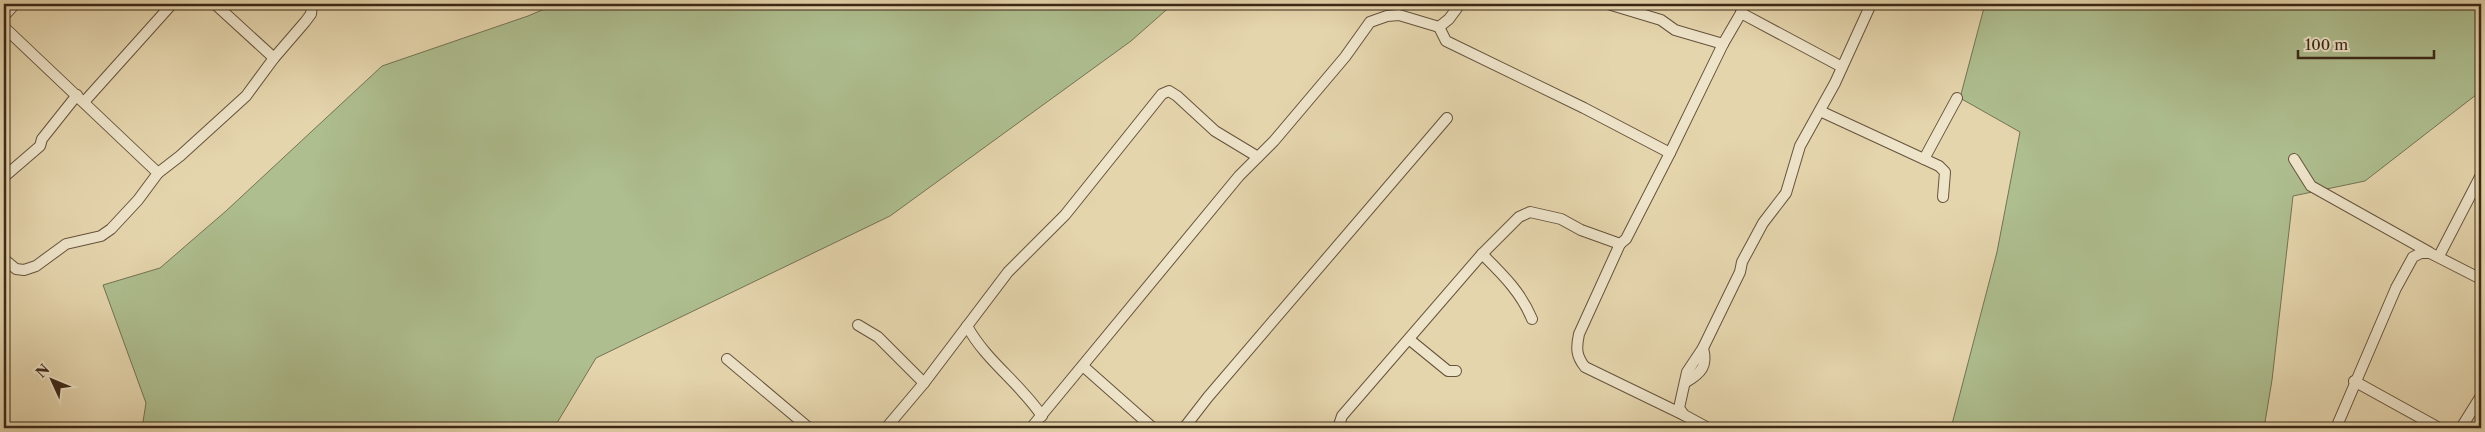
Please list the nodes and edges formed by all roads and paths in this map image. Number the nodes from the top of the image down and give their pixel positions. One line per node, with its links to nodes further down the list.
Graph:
1 (15, 4): 10 (street)
2 (172, 4): 17 (street)
3 (215, 4): 14 (street)
4 (312, 4): 14 (street)
5 (1460, 4): 12 (street)
6 (1608, 4): 8 (street)
7 (1871, 4): 15 (street)
8 (1621, 6): 13 (street)
9 (1742, 8): 13 (street); 15 (street)
10 (4, 16)
11 (4, 27): 17 (street)
12 (1439, 27): 20 (street); 21 (street)
13 (1722, 44): 20 (street)
14 (274, 58): 24 (street)
15 (1842, 67): 18 (street)
16 (1957, 98): 23 (street)
17 (81, 99): 24 (street); 26 (street)
18 (1820, 111): 23 (street); 43 (street)
19 (1447, 118): 49 (street)
20 (1670, 153): 28 (street)
21 (1258, 157): 35 (street); 38 (street)
22 (2294, 158): 30 (street)
23 (1924, 159): 27 (street)
24 (158, 173): 31 (street)
25 (2481, 175): 30 (street)
26 (4, 177)
27 (1943, 197)
28 (1620, 244): 29 (street); 43 (street)
29 (1482, 254): 33 (street); 36 (street)
30 (2434, 254): 32 (street); 40 (street)
31 (4, 259)
32 (2481, 279)
33 (1532, 319)
34 (858, 325): 41 (street)
35 (967, 326): 41 (street); 44 (street)
36 (1410, 340): 39 (street); 50 (street)
37 (727, 359): 45 (street)
38 (1084, 367): 44 (street); 48 (street)
39 (1456, 371)
40 (2354, 381): 52 (street); 53 (street)
41 (924, 383): 46 (street)
42 (2481, 396): 54 (street)
43 (1684, 415): 51 (street)
44 (1042, 416): 47 (street)
45 (809, 428)
46 (886, 428)
47 (1031, 428)
48 (1153, 428)
49 (1184, 428)
50 (1338, 428)
51 (1708, 428)
52 (2336, 428)
53 (2439, 428)
54 (2461, 428)

